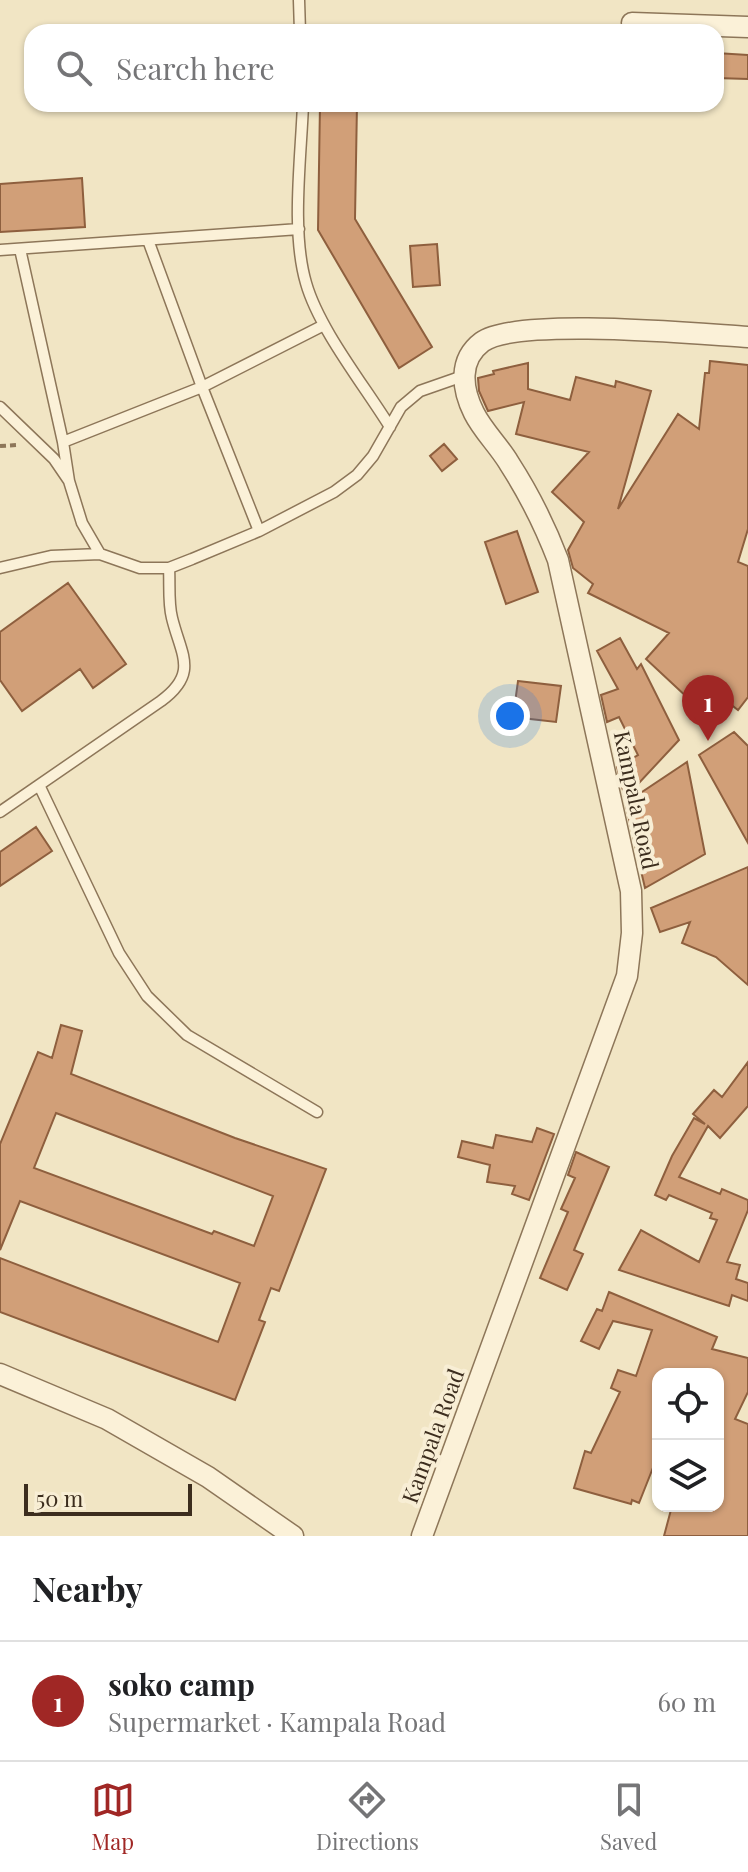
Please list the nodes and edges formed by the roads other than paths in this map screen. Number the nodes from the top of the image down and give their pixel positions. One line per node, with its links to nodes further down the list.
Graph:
1 (299, 0): 3 (lane)
2 (632, 23): 4 (street)
3 (300, 24)
4 (661, 24)
5 (724, 26): 6 (street)
6 (748, 27)
7 (303, 112): 8 (lane)
8 (299, 229): 9 (lane); 12 (lane)
9 (148, 240): 10 (lane); 15 (lane)
10 (20, 249): 11 (lane); 18 (lane)
11 (0, 250)
12 (324, 325): 15 (lane); 17 (lane)
13 (748, 337): 14 (street)
14 (463, 376): 17 (lane); 29 (street, Kampala Road)
15 (202, 387): 18 (lane); 20 (lane)
16 (0, 407): 19 (lane)
17 (390, 427): 20 (lane)
18 (63, 442): 19 (lane)
19 (69, 481): 21 (lane)
20 (259, 531): 23 (lane)
21 (100, 554): 22 (lane); 23 (lane)
22 (0, 568)
23 (169, 568): 24 (lane)
24 (39, 785): 25 (lane); 26 (lane)
25 (0, 812)
26 (317, 1112)
27 (0, 1374): 28 (street)
28 (293, 1536)
29 (422, 1536)

